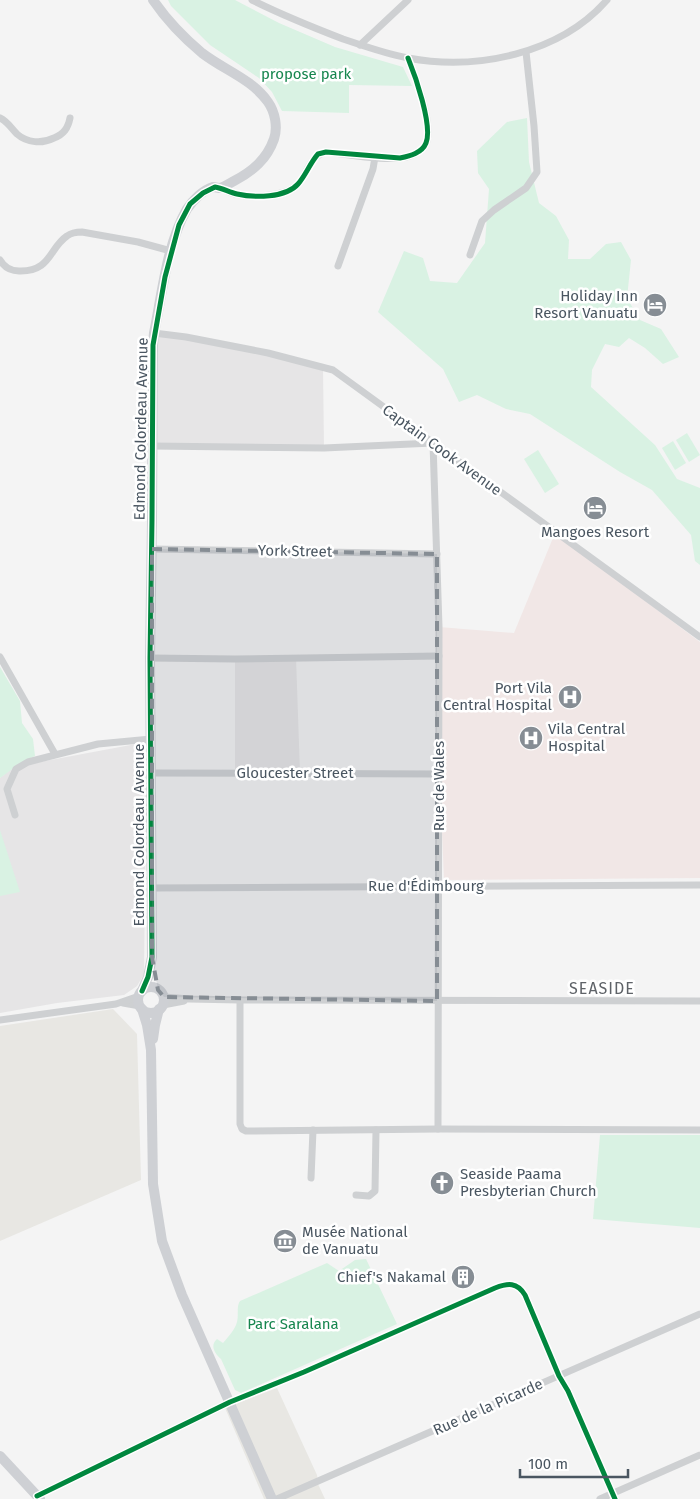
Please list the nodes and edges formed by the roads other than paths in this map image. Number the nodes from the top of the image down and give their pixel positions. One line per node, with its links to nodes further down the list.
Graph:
1 (153, 0): 5 (street)
2 (252, 0): 6 (street)
3 (408, 0): 6 (street)
4 (607, 0): 7 (street)
5 (159, 5): 12 (street)
6 (360, 45): 8 (street)
7 (526, 52): 8 (street); 14 (street)
8 (408, 58): 11 (street)
9 (0, 118): 10 (street)
10 (70, 118)
11 (375, 157): 12 (street); 16 (street)
12 (221, 188): 13 (street, Edmond Colordeau Avenue)
13 (171, 251): 15 (street); 17 (street, Edmond Colordeau Avenue)
14 (470, 254)
15 (0, 260)
16 (338, 266)
17 (154, 333): 18 (street, Captain Cook Avenue); 19 (street, Edmond Colordeau Avenue)
18 (433, 443): 19 (street); 21 (street, Rue de Wales); 22 (street, Captain Cook Avenue)
19 (152, 446): 20 (street, Edmond Colordeau Avenue)
20 (152, 549): 21 (street, York Street); 25 (street, Edmond Colordeau Avenue)
21 (437, 554): 23 (street, Rue de Wales)
22 (700, 637)
23 (439, 656): 25 (street); 29 (street, Rue de Wales)
24 (0, 657): 27 (street)
25 (150, 658): 26 (street, Edmond Colordeau Avenue)
26 (151, 739): 27 (street); 28 (street, Edmond Colordeau Avenue)
27 (55, 754): 30 (street)
28 (151, 773): 29 (street, Gloucester Street); 33 (street, Edmond Colordeau Avenue)
29 (439, 774): 32 (street, Rue de Wales)
30 (15, 815)
31 (700, 885): 32 (street, Rue d'Édimbourg)
32 (439, 886): 33 (street, Rue d'Édimbourg); 38 (street, Rue de Wales)
33 (151, 888): 34 (street, Edmond Colordeau Avenue)
34 (152, 957): 35 (street); 36 (street)
35 (141, 1000): 36 (street); 36 (street); 40 (street); 41 (street)
36 (161, 1000): 37 (street); 41 (street)
37 (240, 1000): 38 (street); 43 (street)
38 (437, 1001): 39 (street); 42 (street, Rue de Wales)
39 (700, 1001)
40 (0, 1020)
41 (151, 1050): 50 (street)
42 (438, 1129): 44 (street); 45 (street)
43 (313, 1130): 44 (street); 46 (street)
44 (376, 1130): 47 (street)
45 (700, 1130)
46 (311, 1178)
47 (356, 1196)
48 (700, 1314): 49 (street, Rue de la Picarde)
49 (559, 1376): 50 (street); 53 (street); 56 (street, Rue de la Picarde)
50 (230, 1402): 54 (street); 55 (street)
51 (700, 1455): 53 (street)
52 (0, 1456): 54 (street)
53 (614, 1496): 57 (street)
54 (38, 1498)
55 (272, 1499)
56 (277, 1499)
57 (600, 1499)

